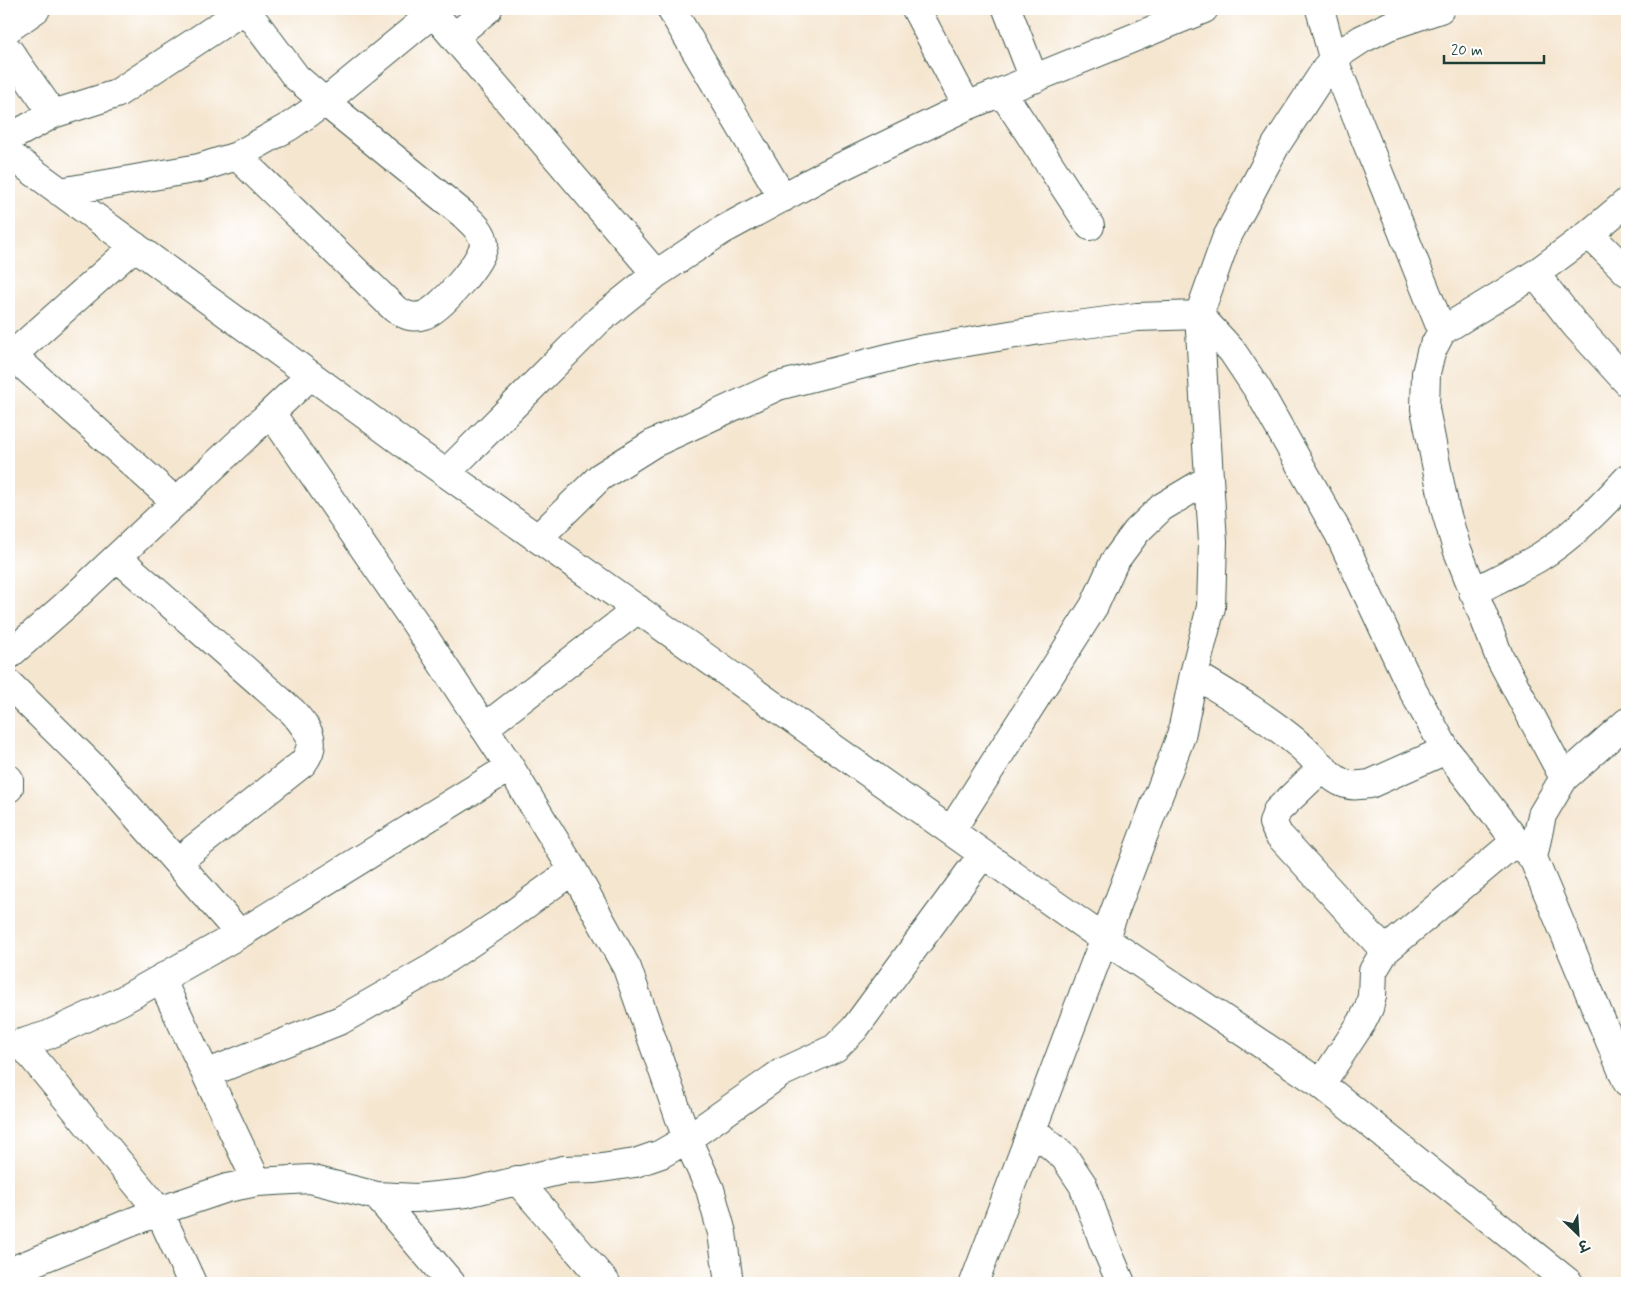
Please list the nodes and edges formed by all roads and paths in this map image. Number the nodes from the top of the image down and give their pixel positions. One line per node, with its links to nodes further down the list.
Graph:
1 (36, 9): 11 (street)
2 (245, 9): 17 (street); 19 (street)
3 (488, 9): 12 (street)
4 (671, 9): 24 (street)
5 (916, 9): 18 (street)
6 (1007, 9): 15 (street)
7 (1204, 9): 15 (street)
8 (1320, 9): 14 (street)
9 (1440, 9): 14 (street)
10 (432, 11): 12 (street); 17 (street)
11 (9, 28)
12 (454, 37): 30 (street)
13 (9, 51): 19 (street)
14 (1333, 58): 32 (street); 33 (street)
15 (1034, 79): 16 (street)
16 (1002, 92): 18 (street); 26 (street)
17 (325, 102): 22 (street); 22 (street)
18 (967, 106): 24 (street)
19 (52, 114): 20 (street)
20 (9, 138)
21 (9, 154): 23 (street)
22 (237, 156): 23 (street)
23 (60, 192): 28 (street)
24 (783, 198): 30 (street)
25 (1627, 202): 27 (street)
26 (1090, 226)
27 (1589, 234): 29 (street); 31 (street)
28 (135, 246): 34 (street); 35 (street)
29 (1627, 272)
30 (656, 274): 38 (street)
31 (1535, 274): 33 (street); 36 (street)
32 (1199, 315): 40 (street); 42 (street); 51 (street)
33 (1442, 331): 44 (street)
34 (10, 356): 41 (street)
35 (311, 375): 37 (street); 38 (street)
36 (1627, 382)
37 (271, 412): 41 (street); 50 (street)
38 (446, 473): 42 (street)
39 (1627, 478): 44 (street)
40 (1210, 479): 47 (street); 57 (street)
41 (176, 502): 43 (street)
42 (538, 538): 45 (street)
43 (117, 557): 46 (street); 60 (street)
44 (1473, 592): 54 (street)
45 (638, 609): 50 (street); 57 (street)
46 (9, 655)
47 (1194, 674): 53 (street); 63 (street)
48 (9, 684): 60 (street)
49 (1627, 722): 54 (street)
50 (484, 728): 52 (street)
51 (1446, 750): 53 (street); 58 (street)
52 (510, 767): 61 (street); 62 (street)
53 (1322, 767): 64 (street)
54 (1564, 778): 58 (street)
55 (9, 779): 56 (street)
56 (9, 788)
57 (951, 831): 59 (street)
58 (1525, 850): 64 (street); 68 (street)
59 (983, 854): 63 (street); 71 (street)
60 (178, 862): 62 (street)
61 (573, 870): 67 (street); 71 (street)
62 (240, 934): 65 (street)
63 (1104, 939): 69 (street); 70 (street)
64 (1385, 951): 69 (street)
65 (161, 979): 66 (street); 67 (street)
66 (15, 1045): 75 (street)
67 (206, 1074): 73 (street)
68 (1627, 1082)
69 (1321, 1084): 83 (street)
70 (1032, 1129): 81 (street); 82 (street)
71 (687, 1139): 72 (street); 80 (street)
72 (517, 1180): 74 (street); 79 (street)
73 (258, 1182): 74 (street); 75 (street)
74 (377, 1196): 78 (street)
75 (159, 1211): 76 (street); 77 (street)
76 (9, 1272)
77 (192, 1283)
78 (451, 1283)
79 (606, 1283)
80 (730, 1283)
81 (974, 1283)
82 (1121, 1283)
83 (1569, 1283)

